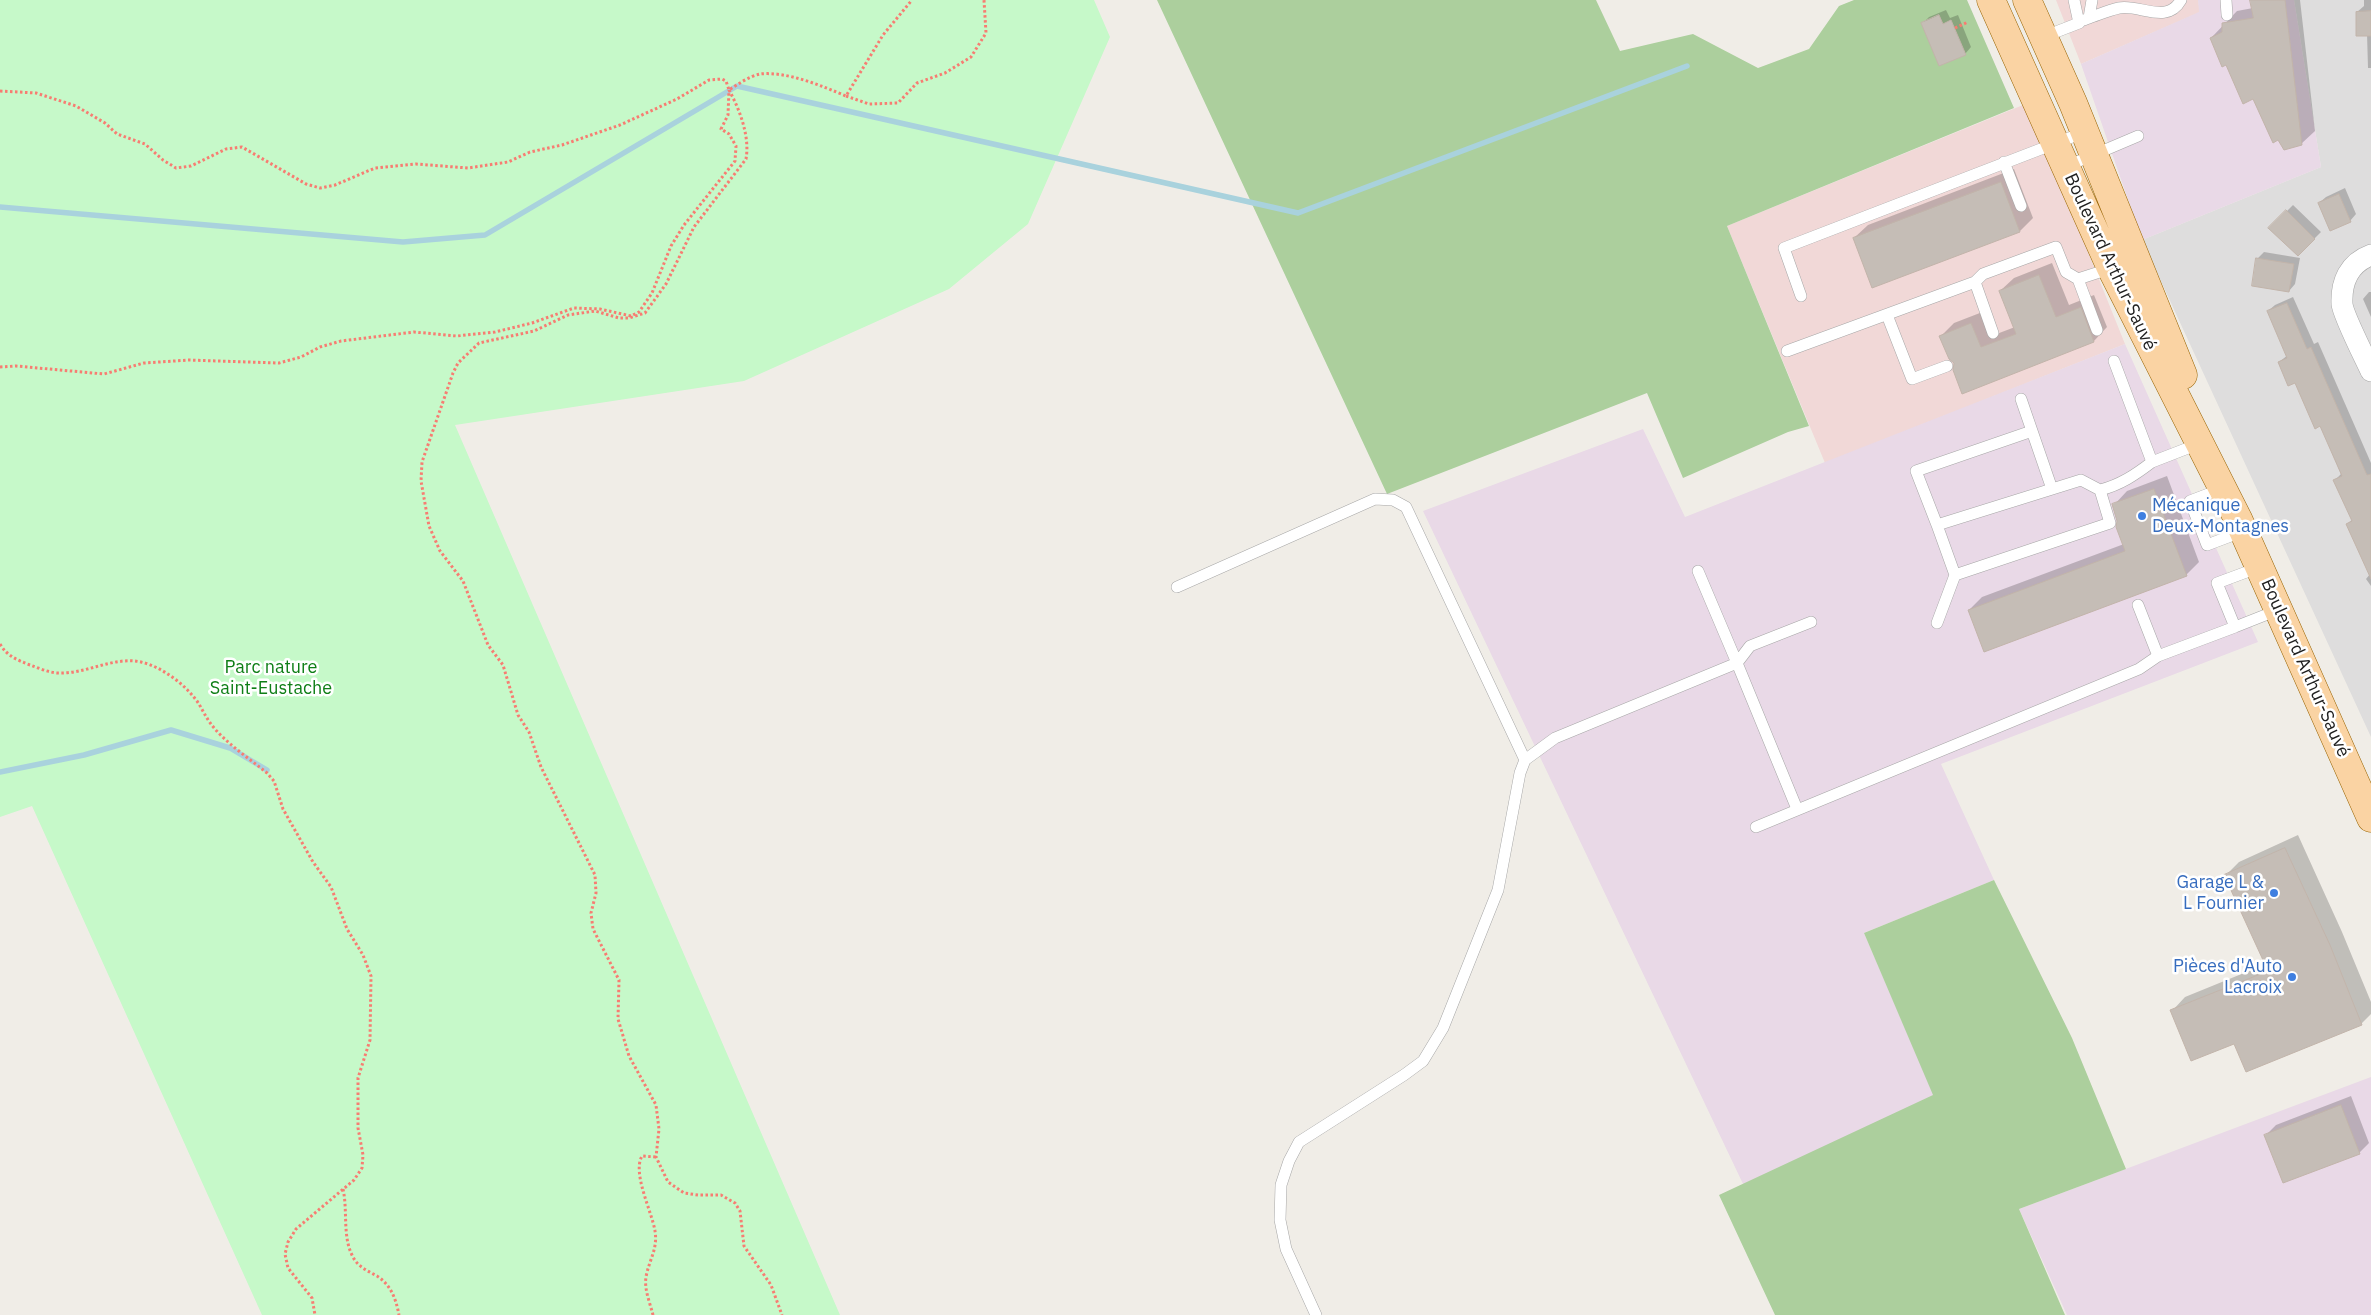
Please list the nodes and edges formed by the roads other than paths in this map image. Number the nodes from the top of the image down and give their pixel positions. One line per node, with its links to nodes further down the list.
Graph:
1 (1991, 0): 12 (main road, Boulevard Arthur-Sauvé)
2 (2027, 0): 9 (main road, Boulevard Arthur-Sauvé)
3 (2074, 0): 8 (lane)
4 (2092, 0): 8 (lane)
5 (2181, 0): 8 (lane)
6 (2226, 0): 7 (lane)
7 (2227, 15)
8 (2084, 21): 9 (lane)
9 (2043, 37): 11 (main road, Boulevard Arthur-Sauvé)
10 (2138, 136): 11 (lane)
11 (2089, 143): 12 (lane); 12 (lane); 16 (main road, Boulevard Arthur-Sauvé)
12 (2060, 155): 13 (lane); 16 (main road, Boulevard Arthur-Sauvé)
13 (2004, 162): 14 (lane); 19 (lane)
14 (2021, 206)
15 (2371, 255): 26 (street)
16 (2124, 264): 17 (lane); 29 (main road, Boulevard Arthur-Sauvé)
17 (2078, 279): 18 (lane); 21 (lane)
18 (1975, 282): 20 (lane); 22 (lane)
19 (1801, 296)
20 (1888, 315): 23 (lane); 25 (lane)
21 (2097, 330)
22 (1993, 333)
23 (1787, 351)
24 (2114, 361): 30 (lane)
25 (1947, 366)
26 (2371, 371)
27 (2021, 399): 28 (lane)
28 (2032, 431): 32 (lane); 34 (lane)
29 (2204, 442): 30 (lane); 31 (main road, Boulevard Arthur-Sauvé)
30 (2152, 462): 33 (lane)
31 (2224, 487): 35 (main road, Boulevard Arthur-Sauvé); 35 (lane)
32 (2052, 489): 33 (lane); 34 (lane)
33 (2100, 490): 38 (lane)
34 (1937, 525): 38 (lane)
35 (2241, 525): 36 (main road, Boulevard Arthur-Sauvé)
36 (2260, 567): 41 (main road, Boulevard Arthur-Sauvé); 44 (lane)
37 (1698, 571): 46 (lane)
38 (1955, 575): 43 (lane)
39 (1177, 587): 47 (lane)
40 (2138, 605): 45 (lane)
41 (2278, 610): 44 (lane); 49 (main road, Boulevard Arthur-Sauvé)
42 (1811, 622): 46 (lane)
43 (1937, 623)
44 (2235, 627): 45 (lane)
45 (2158, 656): 48 (lane)
46 (1737, 663): 47 (lane); 48 (lane)
47 (1525, 760): 51 (lane)
48 (1797, 810): 50 (lane)
49 (2371, 818)
50 (1756, 827)
51 (1316, 1315)

